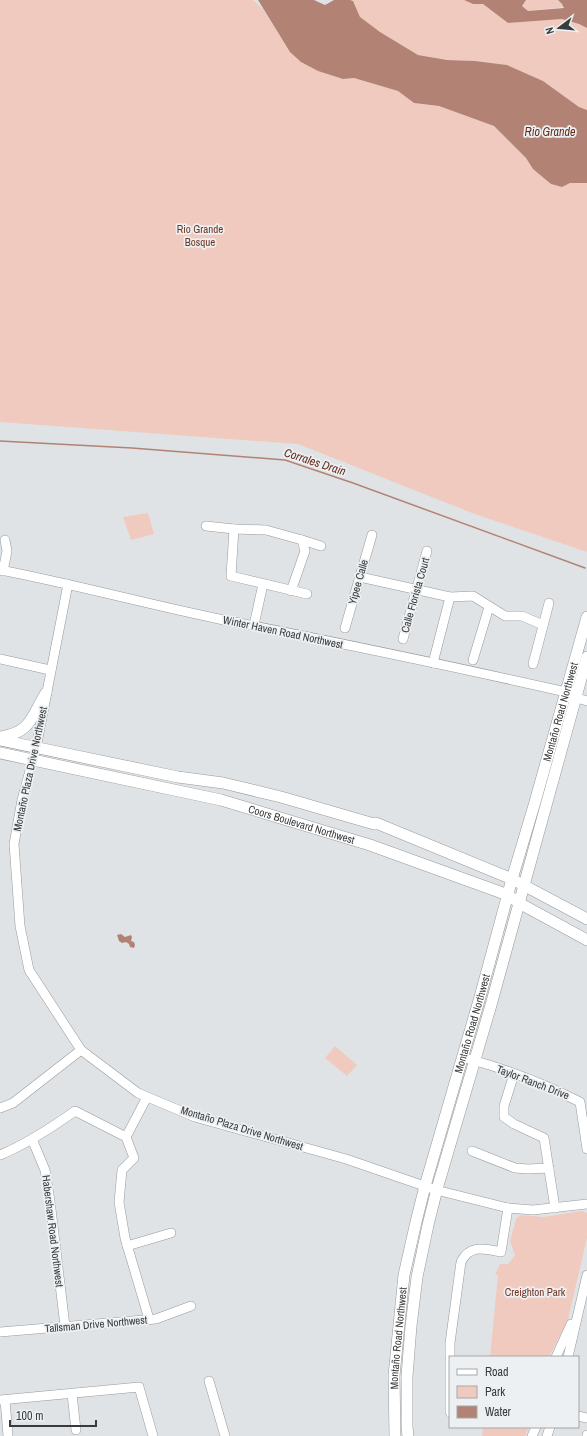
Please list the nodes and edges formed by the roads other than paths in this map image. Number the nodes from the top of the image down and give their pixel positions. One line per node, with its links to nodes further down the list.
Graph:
1 (206, 526): 2 (street)
2 (234, 529): 5 (street); 11 (street)
3 (372, 535): 9 (street, Yipee Calle)
4 (5, 540): 8 (street)
5 (302, 540): 6 (street); 12 (street)
6 (321, 546)
7 (427, 551): 13 (street, Calle Florista Court)
8 (2, 570): 10 (street, Winter Haven Road Northwest)
9 (360, 577): 13 (street); 21 (street, Yipee Calle)
10 (68, 584): 19 (street, Winter Haven Road Northwest); 29 (street, Montaño Plaza Drive Northwest)
11 (263, 584): 12 (street); 19 (street)
12 (291, 591): 14 (street)
13 (416, 591): 15 (street); 22 (street, Calle Florista Court)
14 (307, 594)
15 (450, 597): 17 (street); 27 (street)
16 (549, 603): 20 (street)
17 (489, 607): 20 (street); 26 (street)
18 (587, 617): 23 (main road, Montaño Road Northwest)
19 (254, 625): 27 (street, Winter Haven Road Northwest)
20 (543, 625): 28 (street)
21 (345, 628)
22 (402, 639)
23 (580, 641): 30 (main road, Montaño Road Northwest); 32 (street)
24 (587, 657): 32 (main road, Montaño Road Northwest)
25 (0, 659): 29 (street)
26 (473, 660)
27 (433, 663): 30 (street, Winter Haven Road Northwest)
28 (533, 664)
29 (50, 670): 31 (street, Montaño Plaza Drive Northwest)
30 (566, 692): 35 (street); 39 (main road, Montaño Road Northwest)
31 (46, 693): 33 (main road); 36 (street, Montaño Plaza Drive Northwest)
32 (584, 698): 35 (main road, Montaño Road Northwest)
33 (0, 737)
34 (0, 740): 36 (main road, Coors Boulevard Northwest)
35 (562, 747): 40 (main road, Montaño Road Northwest)
36 (36, 748): 38 (street, Montaño Plaza Drive Northwest); 39 (main road, Coors Boulevard Northwest)
37 (0, 752): 38 (main road, Coors Boulevard Northwest)
38 (33, 759): 41 (main road, Coors Boulevard Northwest); 45 (street, Montaño Plaza Drive Northwest)
39 (512, 879): 40 (main road, Coors Boulevard Northwest); 41 (main road, Montaño Road Northwest)
40 (523, 885): 42 (main road, Montaño Road Northwest); 43 (main road, Coors Boulevard Northwest)
41 (508, 895): 42 (main road, Coors Boulevard Northwest); 46 (main road, Montaño Road Northwest)
42 (519, 903): 44 (main road, Coors Boulevard Northwest); 47 (main road, Montaño Road Northwest)
43 (587, 918)
44 (587, 940)
45 (81, 1050): 49 (street, Montaño Plaza Drive Northwest); 50 (street)
46 (462, 1056): 47 (street, Taylor Ranch Drive); 57 (main road, Montaño Road Northwest)
47 (474, 1060): 48 (street, Taylor Ranch Drive); 58 (main road, Montaño Road Northwest)
48 (514, 1074): 53 (street, Taylor Ranch Drive); 56 (street)
49 (147, 1097): 51 (street); 57 (street, Montaño Plaza Drive Northwest)
50 (0, 1108)
51 (126, 1137): 52 (street); 63 (street)
52 (32, 1139): 55 (street); 68 (street, Habershaw Road Northwest)
53 (587, 1148)
54 (472, 1151): 56 (street)
55 (0, 1155)
56 (549, 1168): 61 (street)
57 (425, 1186): 58 (street, Montaño Plaza Drive Northwest); 80 (main road, Montaño Road Northwest)
58 (436, 1190): 60 (street, Montaño Plaza Drive Northwest); 81 (main road, Montaño Road Northwest)
59 (587, 1204): 61 (street, Montaño Plaza Drive Northwest)
60 (508, 1208): 61 (street, Montaño Plaza Drive Northwest); 70 (street)
61 (555, 1208)
62 (171, 1233): 63 (street)
63 (127, 1246): 67 (street)
64 (587, 1275): 66 (street)
65 (190, 1306): 67 (street, Tallsman Drive Northwest)
66 (579, 1309): 71 (street); 72 (street)
67 (149, 1319): 68 (street, Tallsman Drive Northwest)
68 (65, 1326): 69 (street, Tallsman Drive Northwest)
69 (0, 1332)
70 (450, 1356)
71 (556, 1356)
72 (568, 1356)
73 (209, 1381): 79 (street)
74 (72, 1394): 75 (street); 76 (street); 78 (street)
75 (2, 1400): 77 (street)
76 (76, 1430)
77 (8, 1436)
78 (153, 1436)
79 (225, 1436)
80 (395, 1436)
81 (408, 1436)

